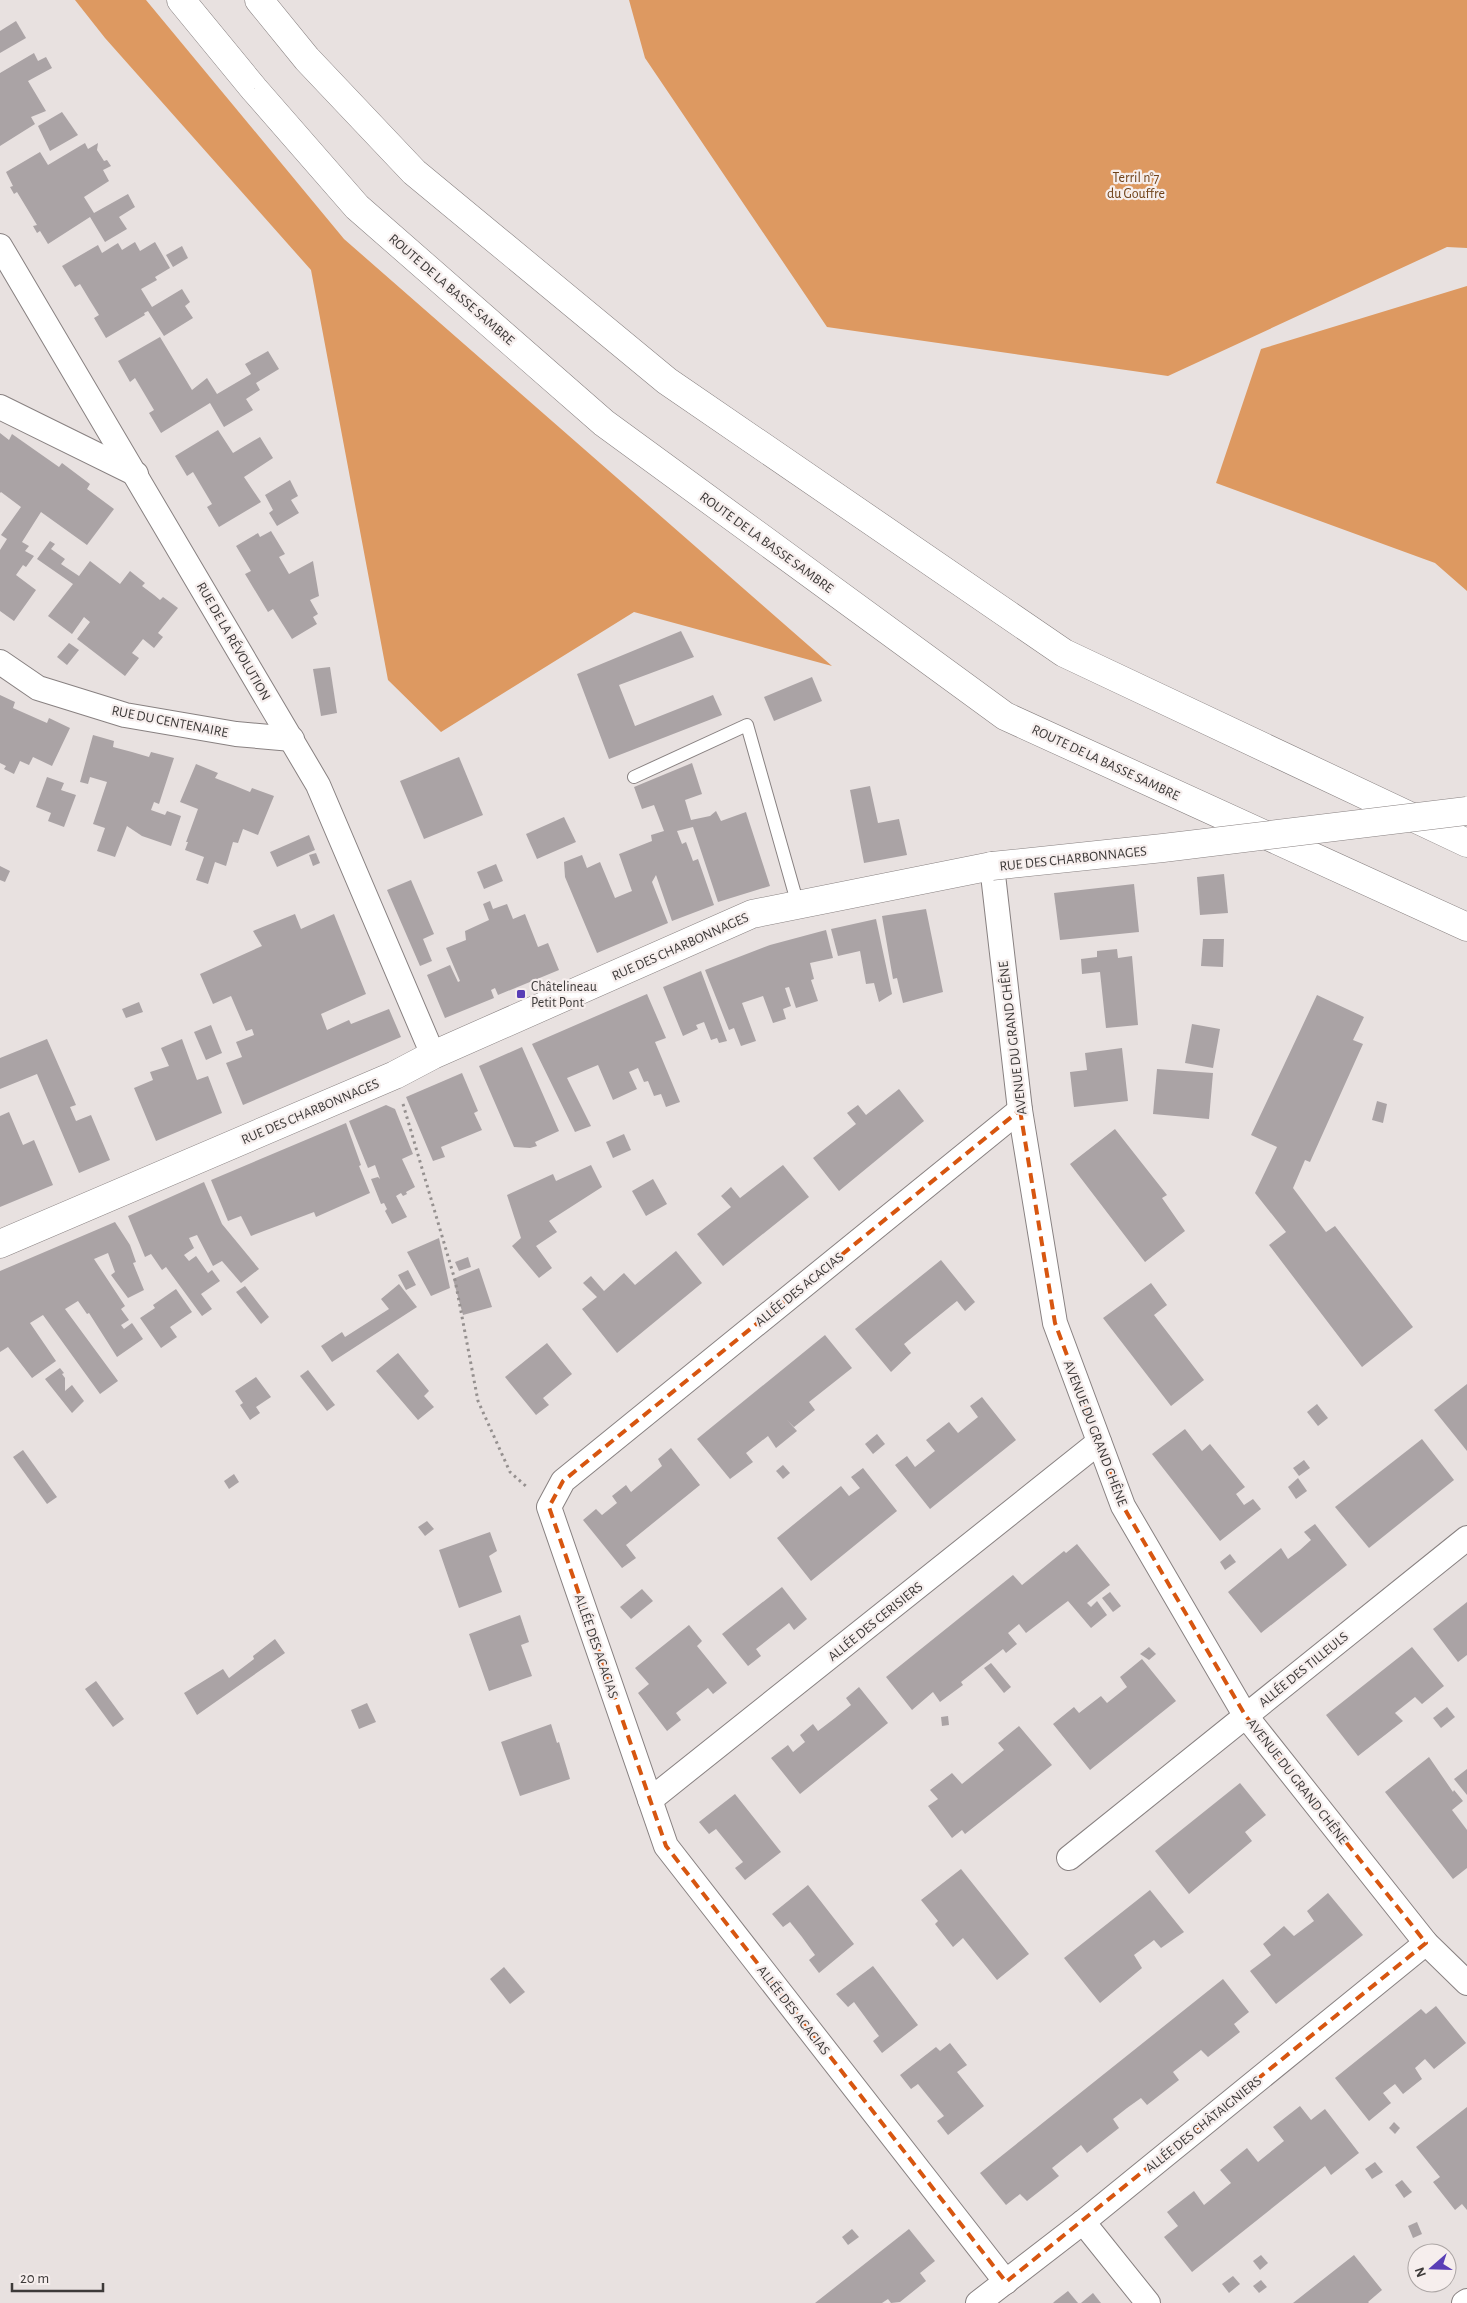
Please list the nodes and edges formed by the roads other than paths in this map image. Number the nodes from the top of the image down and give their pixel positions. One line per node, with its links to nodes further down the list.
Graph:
1 (181, 0): 13 (main road, ROUTE DE LA BASSE SAMBRE)
2 (259, 0): 10 (main road)
3 (0, 246): 5 (street, RUE DE LA RÉVOLUTION)
4 (0, 407): 5 (street)
5 (136, 474): 7 (street, RUE DE LA RÉVOLUTION)
6 (0, 662): 7 (street, RUE DU CENTENAIRE)
7 (292, 740): 14 (street, RUE DE LA RÉVOLUTION)
8 (634, 777): 12 (lane)
9 (1467, 811): 11 (main road, RUE DES CHARBONNAGES, bridge)
10 (1467, 843)
11 (992, 866): 12 (main road, RUE DES CHARBONNAGES); 15 (street, AVENUE DU GRAND CHÊNE)
12 (798, 905): 14 (main road, RUE DES CHARBONNAGES)
13 (1467, 927)
14 (433, 1055): 16 (main road, RUE DES CHARBONNAGES)
15 (1020, 1110): 17 (street, AVENUE DU GRAND CHÊNE); 20 (street, ALLÉE DES ACACIAS)
16 (0, 1244)
17 (1099, 1442): 19 (street, AVENUE DU GRAND CHÊNE); 20 (street, ALLÉE DES CERISIERS)
18 (1467, 1538): 19 (street, ALLÉE DES TILLEULS)
19 (1245, 1715): 21 (street, ALLÉE DES TILLEULS); 22 (street, AVENUE DU GRAND CHÊNE)
20 (650, 1800): 25 (street, ALLÉE DES ACACIAS)
21 (1069, 1858)
22 (1426, 1943): 23 (street, AVENUE DU GRAND CHÊNE); 24 (street, ALLÉE DES CHÂTAIGNIERS)
23 (1467, 1983)
24 (1083, 2222): 25 (street, ALLÉE DES CHÂTAIGNIERS); 27 (street)
25 (1006, 2282): 26 (street, ALLÉE DES CHÂTAIGNIERS)
26 (978, 2303)
27 (1148, 2303)

